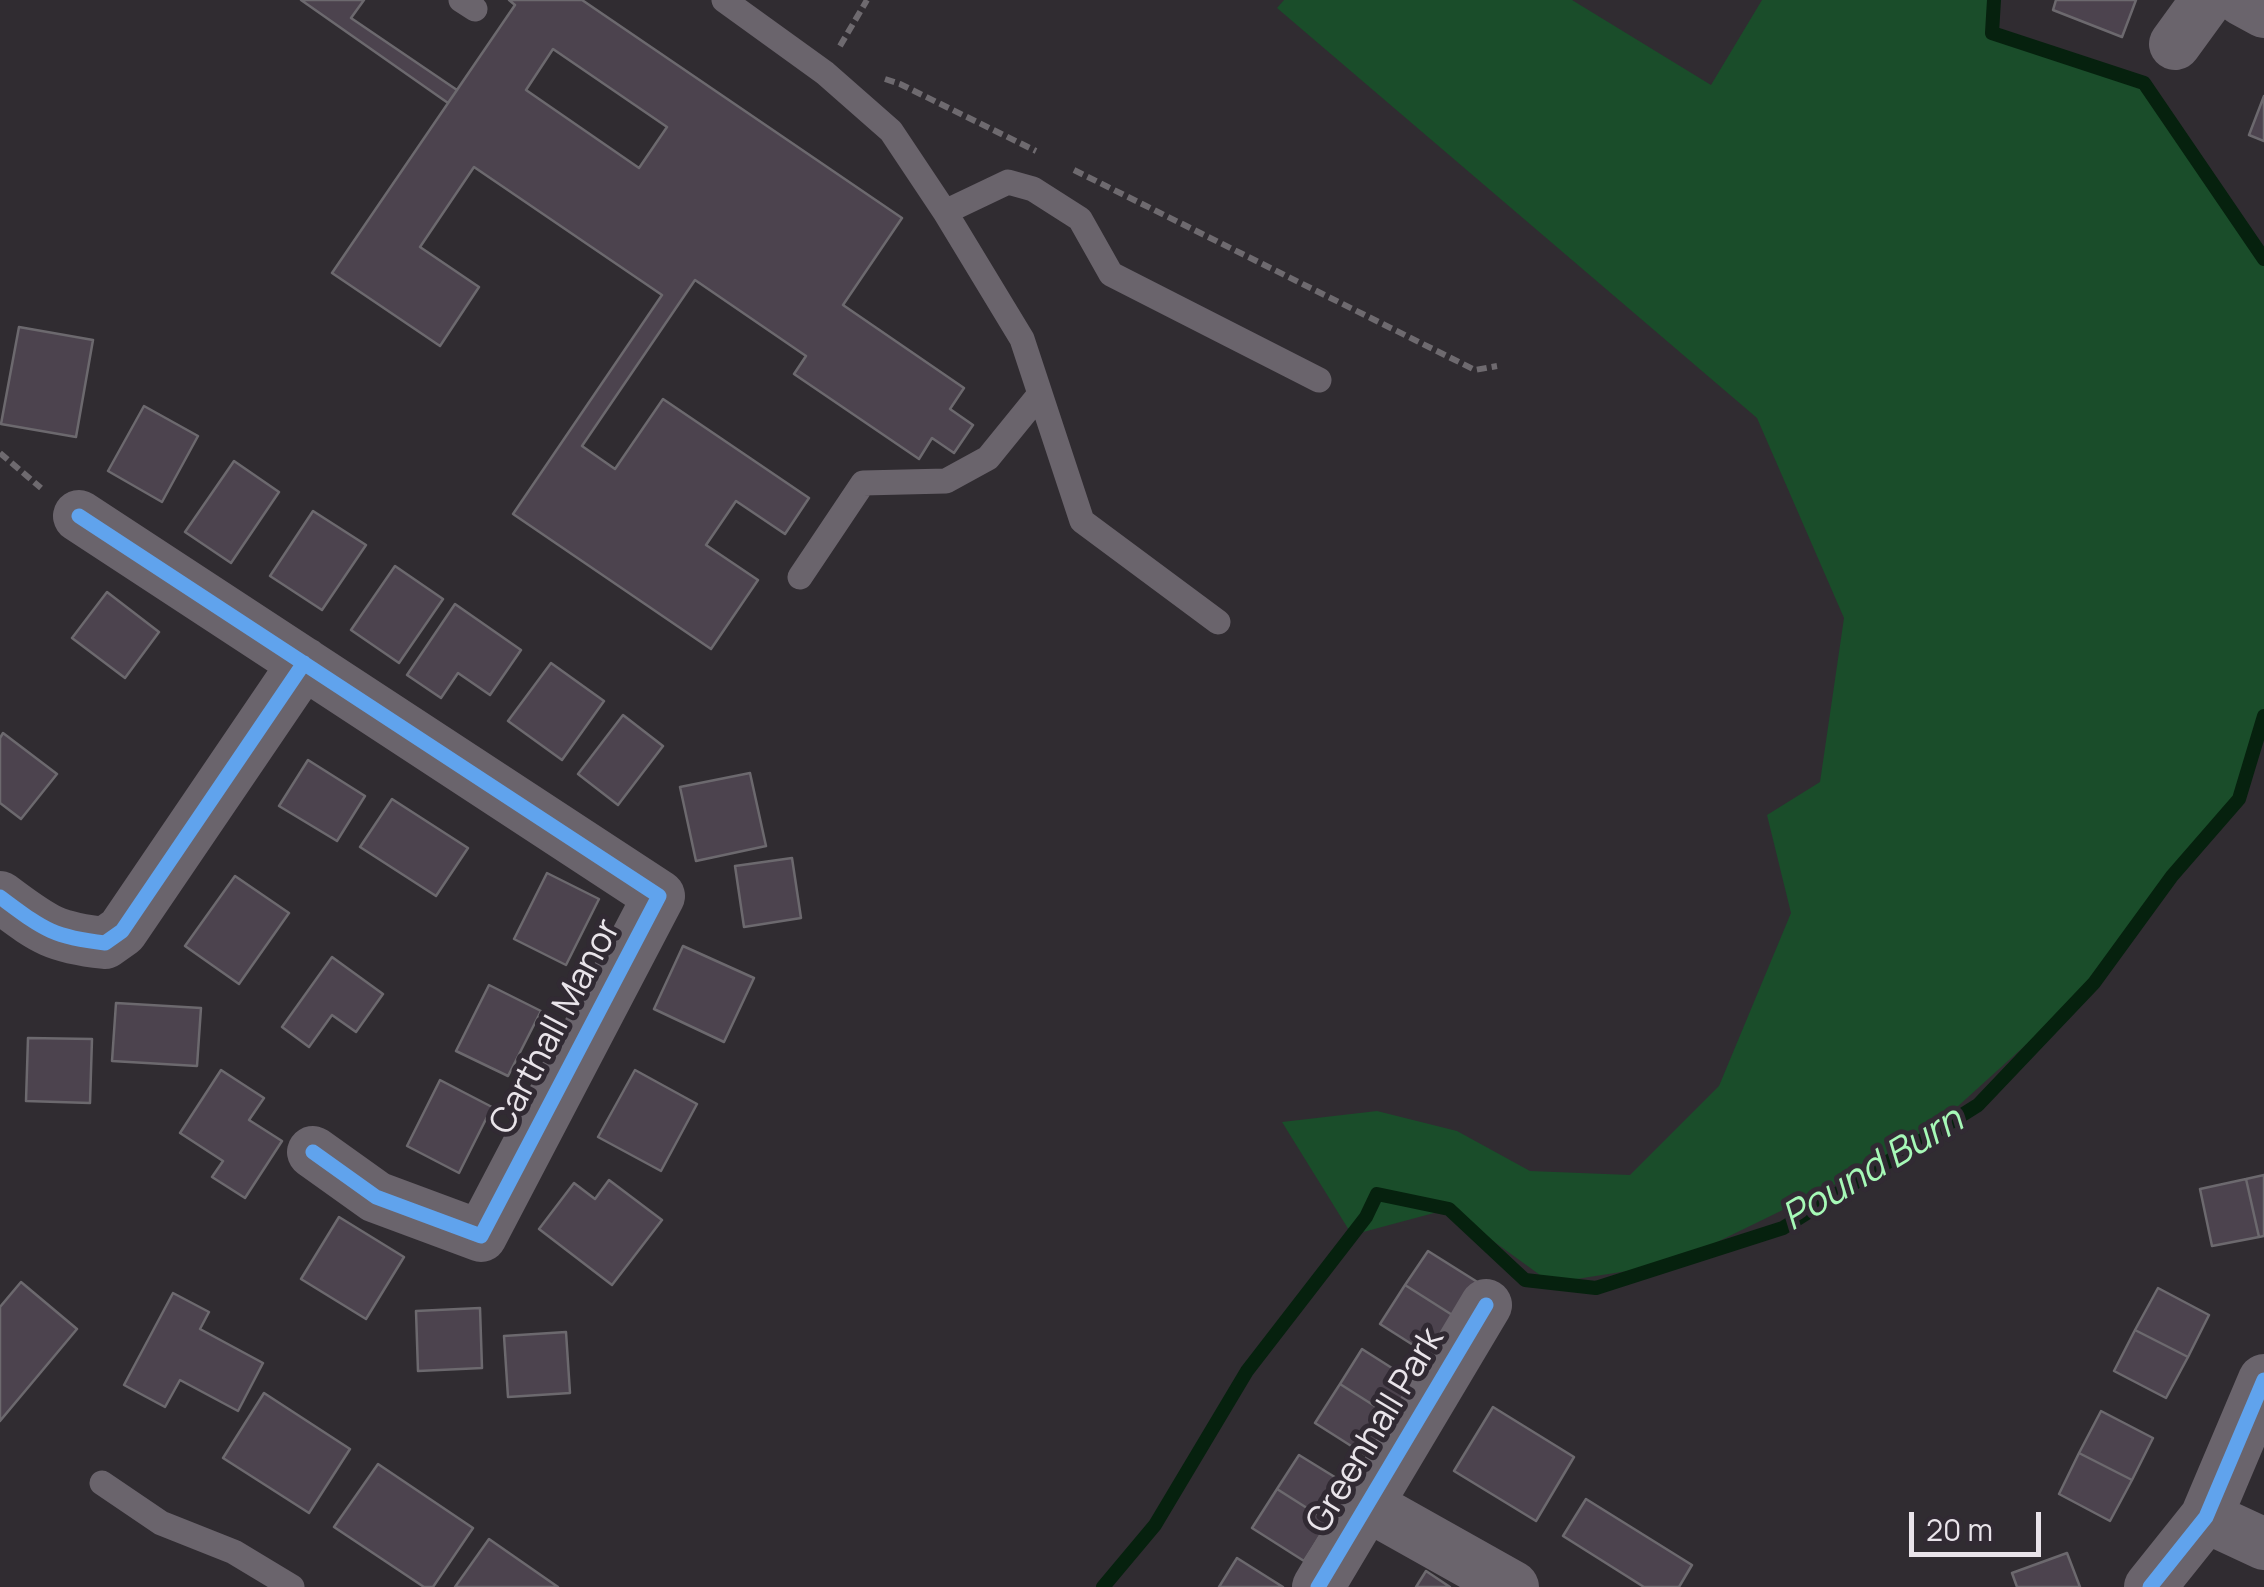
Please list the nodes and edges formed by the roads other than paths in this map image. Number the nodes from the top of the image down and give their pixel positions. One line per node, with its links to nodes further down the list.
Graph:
1 (724, 0): 6 (lane)
2 (2208, 0): 5 (street)
3 (2242, 0): 4 (street)
4 (2264, 12)
5 (2175, 44)
6 (946, 212): 7 (lane); 8 (lane)
7 (1318, 380)
8 (1040, 394): 10 (lane); 11 (lane)
9 (79, 516): 12 (street, Carthall Manor)
10 (800, 578)
11 (1218, 622)
12 (304, 663): 13 (street); 14 (street, Carthall Manor)
13 (0, 897)
14 (313, 1152)
15 (1486, 1306): 18 (street, Greenhall Park)
16 (2264, 1380): 19 (street)
17 (102, 1483): 21 (lane)
18 (1366, 1505): 22 (street, Greenhall Park); 23 (street)
19 (2206, 1517): 20 (street); 24 (street)
20 (2264, 1544)
21 (292, 1587)
22 (1318, 1587)
23 (1513, 1587)
24 (2150, 1587)

